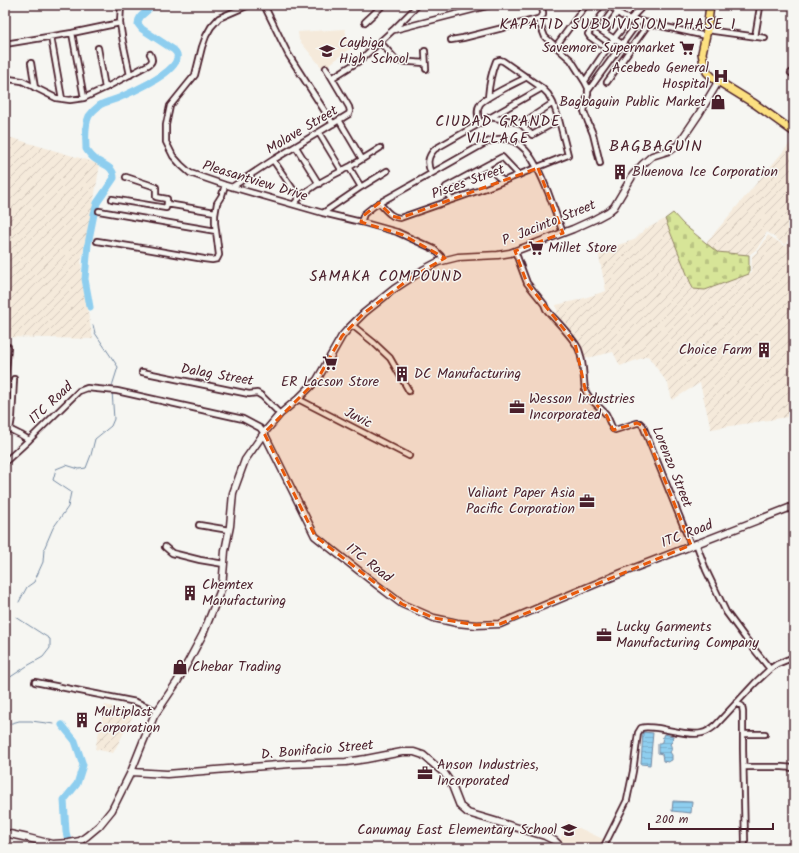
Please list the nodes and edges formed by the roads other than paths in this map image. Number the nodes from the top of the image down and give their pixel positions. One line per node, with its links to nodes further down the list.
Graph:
1 (121, 5): 18 (street)
2 (249, 5): 11 (street, Pleasantview Drive)
3 (264, 5): 64 (street)
4 (383, 5): 19 (street)
5 (418, 5): 22 (street)
6 (491, 5): 22 (street)
7 (541, 5): 15 (street)
8 (586, 5): 34 (street)
9 (609, 5): 14 (street); 21 (street)
10 (710, 5): 25 (main road)
11 (239, 7): 82 (street, Pleasantview Drive)
12 (760, 7): 27 (street)
13 (640, 9): 16 (street)
14 (617, 13): 16 (street); 23 (street)
15 (538, 19): 30 (street); 34 (street)
16 (630, 19): 17 (street); 29 (street)
17 (639, 21): 20 (street); 33 (street)
18 (120, 22): 24 (street); 45 (street)
19 (365, 22)
20 (649, 23): 25 (street); 37 (street)
21 (594, 26): 23 (street); 36 (street)
22 (393, 30): 31 (street)
23 (604, 32): 29 (street)
24 (72, 33): 26 (street); 55 (street)
25 (707, 33): 27 (street); 50 (main road)
26 (51, 37): 32 (street); 57 (street)
27 (755, 37): 28 (street)
28 (765, 38)
29 (614, 39): 33 (street); 36 (street)
30 (451, 40)
31 (380, 42): 40 (street); 47 (street)
32 (5, 44)
33 (622, 44): 37 (street); 54 (street)
34 (556, 46): 48 (street)
35 (98, 48): 52 (street)
36 (607, 49): 48 (street)
37 (630, 49): 49 (street)
38 (425, 51): 40 (street)
39 (150, 54): 45 (street)
40 (425, 62): 43 (street)
41 (31, 63): 51 (street)
42 (326, 68): 47 (street, Molave Street)
43 (426, 69)
44 (5, 70): 51 (street)
45 (130, 75): 52 (street)
46 (527, 77): 53 (street); 56 (street); 56 (street)
47 (332, 78): 60 (street, Molave Street)
48 (585, 81): 54 (street)
49 (607, 82)
50 (718, 82): 66 (main road); 97 (street, P. Jacinto Street)
51 (36, 88): 57 (street)
52 (106, 88): 55 (street)
53 (542, 88): 58 (street); 59 (street)
54 (588, 91): 72 (street)
55 (84, 98): 57 (street)
56 (488, 98): 63 (street)
57 (62, 99)
58 (553, 103): 61 (street); 65 (street)
59 (490, 117): 63 (street); 65 (street)
60 (339, 120): 64 (street, Molave Street); 70 (street)
61 (559, 120): 65 (street); 75 (street, Pisces Street)
62 (794, 121): 66 (street)
63 (480, 123): 78 (street)
64 (333, 124): 67 (street, Molave Street)
65 (520, 124)
66 (792, 130)
67 (319, 133): 68 (street, Molave Street); 76 (street)
68 (296, 147): 71 (street, Molave Street); 83 (street)
69 (380, 148): 70 (street)
70 (362, 159): 74 (street)
71 (273, 160): 84 (street, Molave Street); 86 (street)
72 (600, 163)
73 (486, 166): 79 (street); 81 (street); 88 (street)
74 (349, 167): 76 (street); 85 (street)
75 (538, 168): 78 (street); 79 (street, Pisces Street); 97 (street)
76 (342, 171): 83 (street)
77 (387, 171): 85 (street)
78 (431, 173): 89 (street)
79 (520, 175): 81 (street, Pisces Street)
80 (126, 177): 90 (street)
81 (503, 181): 88 (street, Pisces Street)
82 (225, 184): 84 (street, Pleasantview Drive); 93 (street)
83 (319, 184): 86 (street)
84 (232, 186): 91 (street, Pleasantview Drive)
85 (361, 187): 94 (street)
86 (299, 198): 91 (street)
87 (112, 199): 90 (street)
88 (451, 200): 89 (street, Pisces Street)
89 (379, 203): 95 (street)
90 (167, 204): 93 (street)
91 (294, 204): 94 (street, Pleasantview Drive)
92 (99, 211): 96 (street)
93 (215, 212): 96 (street)
94 (323, 213): 95 (street, Pleasantview Drive)
95 (361, 222): 100 (street, Pleasantview Drive)
96 (216, 231): 98 (street)
97 (563, 233): 99 (street, P. Jacinto Street)
98 (97, 241)
99 (515, 251): 100 (street, P. Jacinto Street); 118 (street, Lorenzo Street)
100 (443, 260): 101 (street, P. Jacinto Street)
101 (352, 325): 107 (street); 108 (street, P. Jacinto Street)
102 (8, 346): 104 (street)
103 (142, 372): 109 (street, Dalag Street)
104 (5, 375): 106 (street)
105 (14, 379): 110 (street)
106 (5, 382)
107 (409, 391)
108 (298, 399): 109 (street, P. Jacinto Street); 113 (street, Juvic)
109 (280, 414): 111 (street, P. Jacinto Street)
110 (7, 428): 112 (street)
111 (264, 434): 112 (street, ITC Road); 117 (street, P. Jacinto Street); 118 (street, ITC Road)
112 (30, 440): 114 (street, ITC Road)
113 (409, 456)
114 (5, 462)
115 (794, 506): 118 (street, ITC Road)
116 (199, 525): 117 (street)
117 (229, 530): 120 (street, P. Jacinto Street)
118 (694, 544): 122 (street)
119 (165, 548): 120 (street)
120 (224, 564): 125 (street, P. Jacinto Street)
121 (794, 657): 122 (street)
122 (770, 669): 124 (street)
123 (35, 682): 125 (street)
124 (736, 703): 126 (street); 134 (street)
125 (157, 711): 130 (street, P. Jacinto Street)
126 (743, 734): 127 (street); 128 (street)
127 (765, 734)
128 (744, 768): 129 (street); 135 (street)
129 (794, 768)
130 (131, 772): 132 (street, P. Jacinto Street); 133 (street, D. Bonifacio Street)
131 (5, 833): 132 (street)
132 (41, 845)
133 (562, 848)
134 (603, 848)
135 (744, 848)

